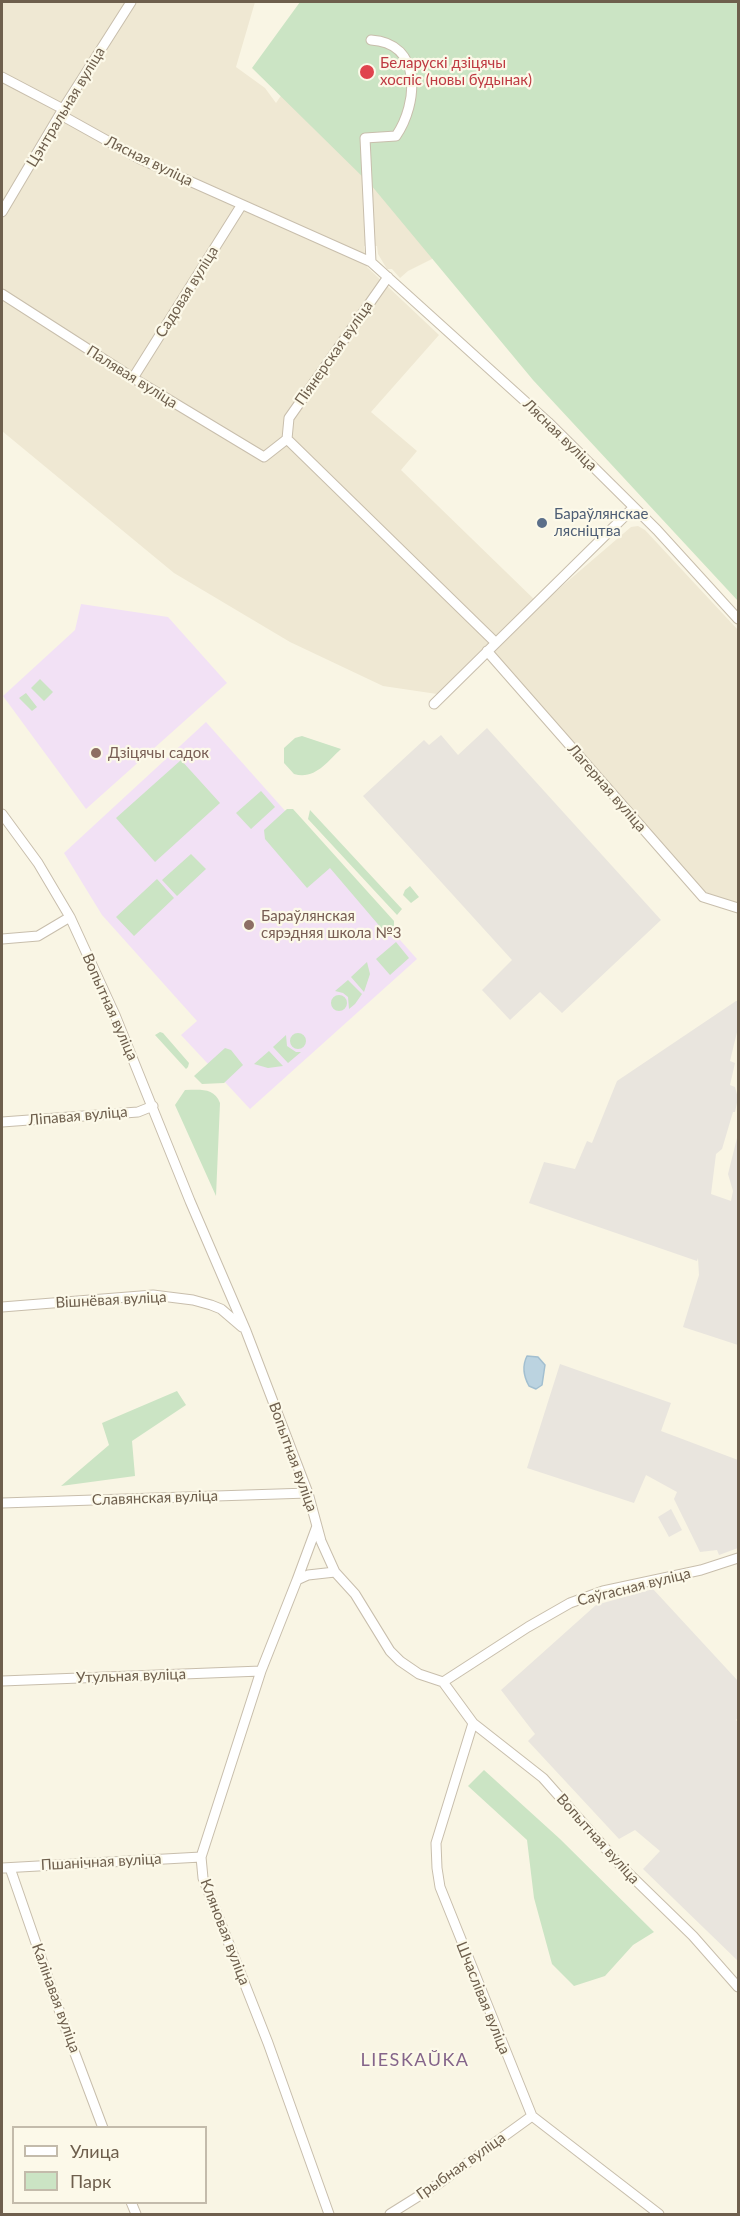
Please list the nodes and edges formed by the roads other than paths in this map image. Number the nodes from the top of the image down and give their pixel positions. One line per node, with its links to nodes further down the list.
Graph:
1 (131, 2): 4 (street, Цэнтральная вуліца)
2 (371, 40): 7 (street)
3 (2, 77): 4 (street, Лясная вуліца)
4 (62, 112): 5 (street, Лясная вуліца); 6 (street, Цэнтральная вуліца)
5 (241, 206): 7 (street, Лясная вуліца); 10 (street, Садовая вуліца)
6 (2, 212)
7 (371, 262): 8 (street, Лясная вуліца)
8 (388, 277): 11 (street, Піянерская вуліца); 12 (street, Лясная вуліца)
9 (2, 294): 10 (street, Палявая вуліца)
10 (133, 378): 11 (street, Палявая вуліца)
11 (287, 439): 14 (street)
12 (633, 508): 13 (street, Лясная вуліца); 14 (street)
13 (738, 619)
14 (496, 643): 15 (street)
15 (487, 651): 16 (street); 18 (street, Лагерная вуліца)
16 (434, 704)
17 (2, 814): 19 (street, Вопытная вуліца)
18 (738, 908)
19 (70, 917): 20 (street); 21 (street, Вопытная вуліца)
20 (2, 939)
21 (153, 1106): 22 (street, Ліпавая вуліца); 24 (street, Вопытная вуліца)
22 (2, 1122)
23 (2, 1307): 24 (street, Вішнёвая вуліца)
24 (246, 1331): 25 (street, Вопытная вуліца)
25 (308, 1493): 26 (street, Славянская вуліца); 27 (street, Вопытная вуліца)
26 (2, 1503)
27 (317, 1524): 29 (street, Вопытная вуліца); 30 (street, Кляновая вуліца)
28 (738, 1558): 33 (street, Саўгасная вуліца)
29 (335, 1572): 30 (street); 33 (street, Вопытная вуліца)
30 (297, 1580): 31 (street, Кляновая вуліца)
31 (261, 1671): 32 (street, Утульная вуліца); 35 (street, Кляновая вуліца)
32 (2, 1681)
33 (443, 1682): 34 (street, Вопытная вуліца)
34 (473, 1723): 38 (street, Вопытная вуліца); 40 (street, Шчаслівая вуліца)
35 (201, 1857): 36 (street, Пшанічная вуліца); 42 (street, Кляновая вуліца)
36 (6, 1868): 41 (street, Калінавая вуліца)
37 (738, 1968): 38 (street)
38 (729, 1975): 39 (street, Вопытная вуліца)
39 (738, 1987)
40 (532, 2115): 43 (street, Грыбная вуліца); 44 (street)
41 (103, 2126)
42 (329, 2214)
43 (390, 2214)
44 (659, 2214)

